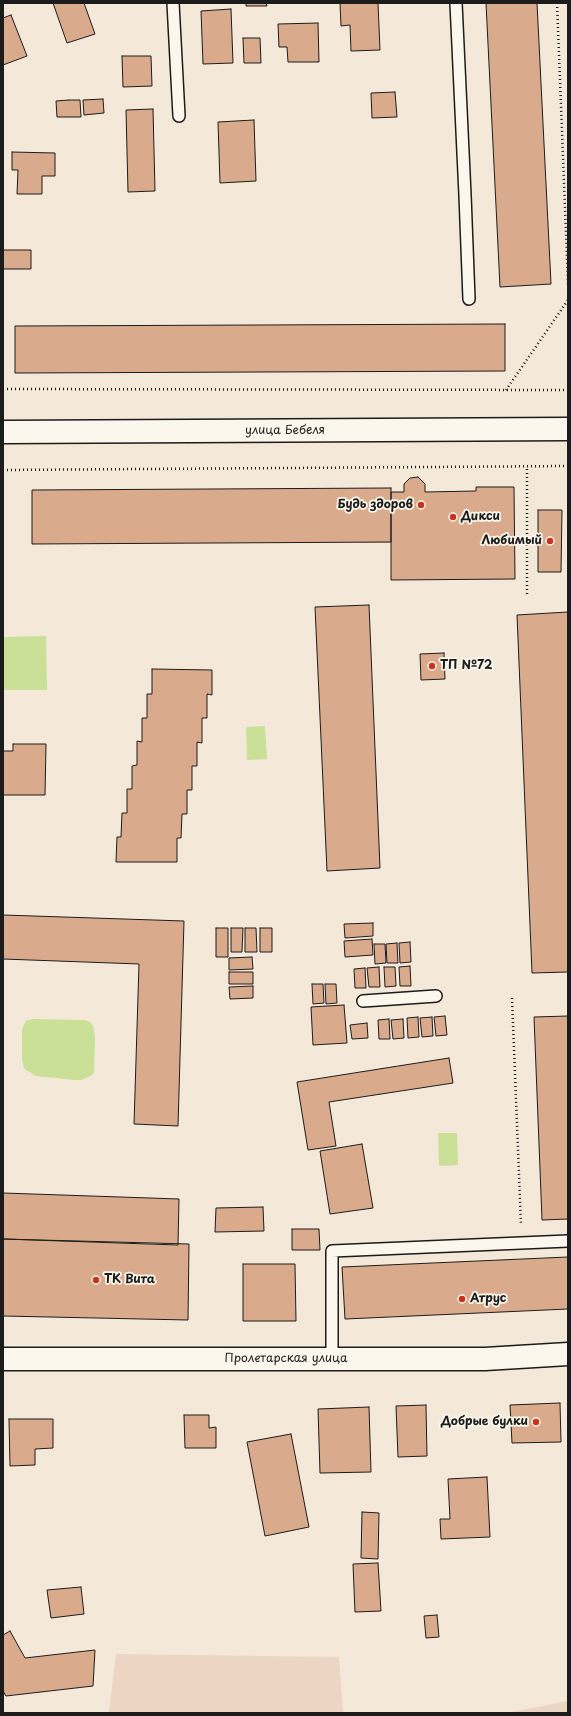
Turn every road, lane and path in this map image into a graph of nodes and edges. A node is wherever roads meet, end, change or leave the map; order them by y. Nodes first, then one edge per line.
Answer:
1 (173, 3) edge
2 (456, 3) edge
3 (557, 3) edge
4 (179, 116) dead end
5 (568, 284) edge
6 (468, 299) dead end
7 (568, 300) edge
8 (3, 389) edge
9 (506, 390) junction
10 (568, 390) edge
11 (568, 429) edge
12 (3, 432) edge
13 (568, 466) edge
14 (528, 467) junction
15 (3, 470) edge
16 (526, 594) dead end
17 (436, 996) dead end
18 (512, 998) dead end
19 (363, 1001) dead end
20 (568, 1241) edge
21 (522, 1243) junction
22 (568, 1354) edge
23 (332, 1359) junction
24 (3, 1360) edge

1 - 4 lane
2 - 6 lane
3 - 5 path
7 - 9 path
8 - 9 path
9 - 10 path
11 - 12 main road, улица Бебеля
13 - 14 path
14 - 15 path
14 - 16 path
17 - 19 lane
18 - 21 path
20 - 21 lane
21 - 23 lane
22 - 23 main road, Пролетарская улица
23 - 24 main road, Пролетарская улица

